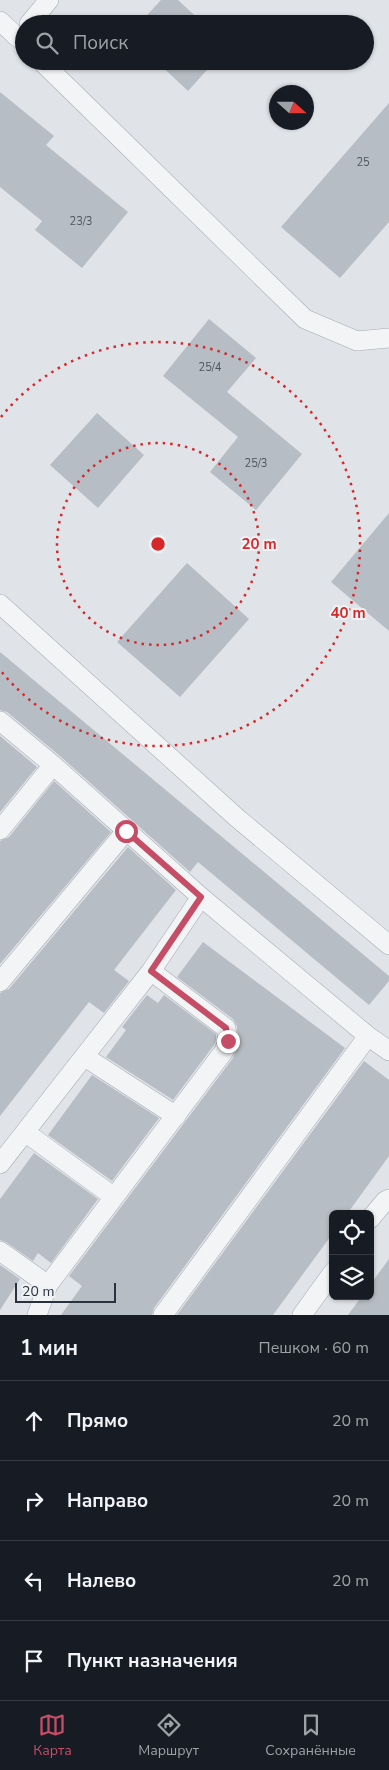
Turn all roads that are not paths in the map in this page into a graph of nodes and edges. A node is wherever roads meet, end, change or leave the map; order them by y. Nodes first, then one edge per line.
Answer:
1 (49, 0) edge
2 (38, 15) edge
3 (0, 21) edge
4 (15, 29) edge
5 (50, 70) edge
6 (389, 338) edge
7 (0, 604) edge
8 (0, 721) edge
9 (53, 765) junction
10 (0, 830) edge
11 (126, 831) junction
12 (201, 897) junction
13 (389, 945) edge
14 (151, 971) junction
15 (0, 982) edge
16 (368, 1036) junction
17 (389, 1052) edge
18 (85, 1057) junction
19 (176, 1116) junction
20 (25, 1132) junction
21 (0, 1164) edge
22 (114, 1197) junction
23 (389, 1199) edge
24 (374, 1213) edge
25 (0, 1251) edge
26 (329, 1278) edge
27 (48, 1285) junction
28 (38, 1315) edge
29 (163, 1315) edge
30 (302, 1315) edge

1 - 2 lane
3 - 4 lane
5 - 6 lane
7 - 13 lane
8 - 9 lane
9 - 10 lane
9 - 11 lane
11 - 12 lane
11 - 15 lane
12 - 14 lane
12 - 16 lane
14 - 18 lane
14 - 19 lane
16 - 17 lane
16 - 29 lane
18 - 19 lane
18 - 20 lane
19 - 22 lane
20 - 21 lane
20 - 22 lane
22 - 27 lane
23 - 24 lane
25 - 27 lane
26 - 30 lane
27 - 28 lane

